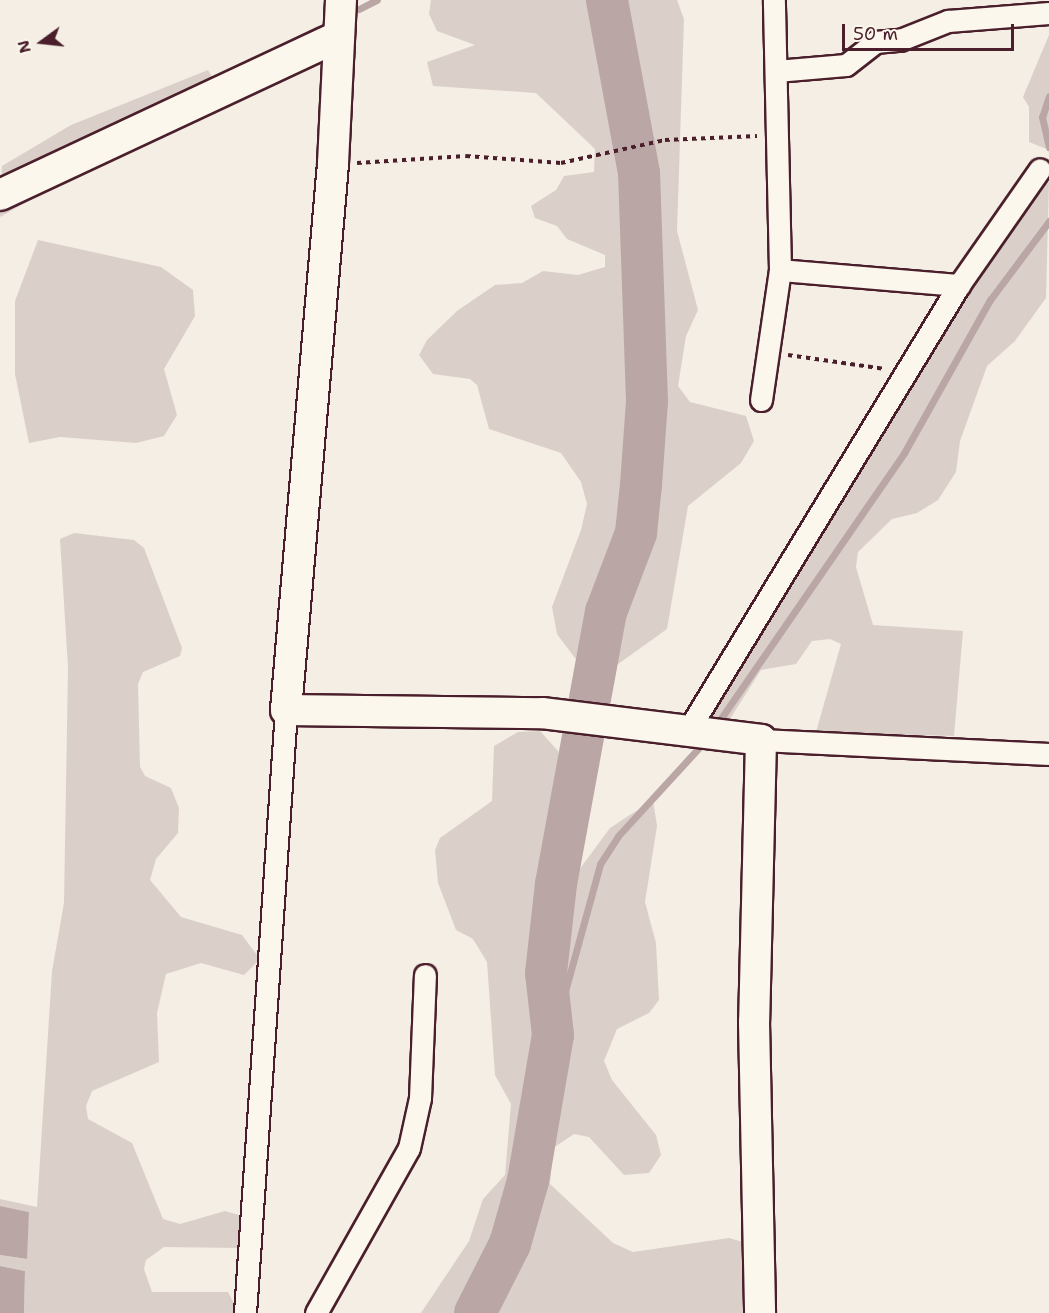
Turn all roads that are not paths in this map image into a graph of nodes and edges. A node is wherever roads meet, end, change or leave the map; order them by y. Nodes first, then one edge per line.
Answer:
1 (341, 0) edge
2 (774, 0) edge
3 (1049, 13) edge
4 (338, 37) junction
5 (776, 71) junction
6 (1040, 169) dead end
7 (0, 195) edge
8 (780, 270) junction
9 (959, 285) junction
10 (761, 400) dead end
11 (286, 710) junction
12 (704, 734) junction
13 (761, 740) junction
14 (1049, 754) edge
15 (425, 975) dead end
16 (245, 1313) edge
17 (316, 1313) edge
18 (760, 1313) edge

1 - 4 street
2 - 5 street
3 - 5 street
4 - 7 street
4 - 11 street
5 - 8 street
6 - 9 street
8 - 9 street
8 - 10 street
9 - 12 street
11 - 12 street
11 - 16 street
12 - 13 street
13 - 14 street
13 - 18 street
15 - 17 street

